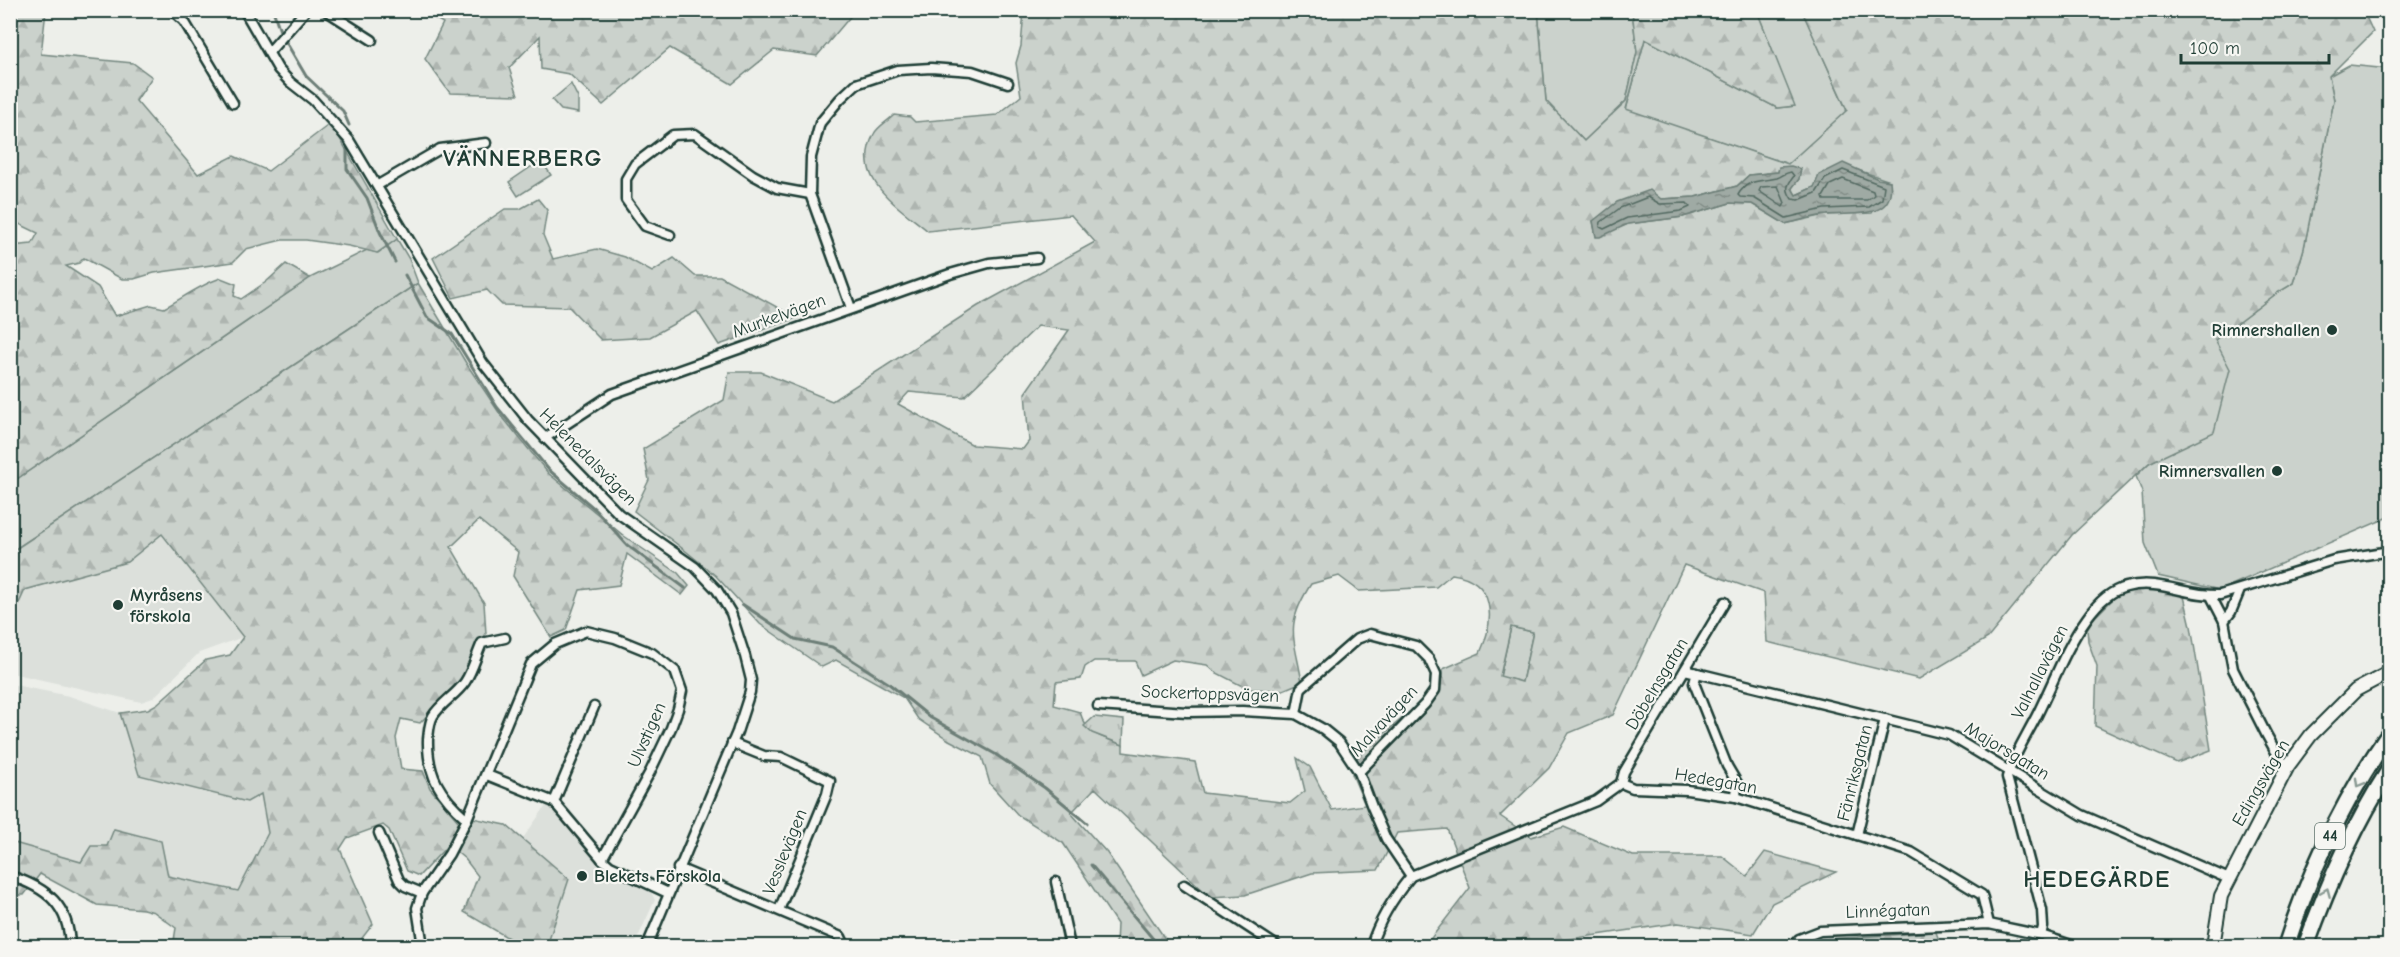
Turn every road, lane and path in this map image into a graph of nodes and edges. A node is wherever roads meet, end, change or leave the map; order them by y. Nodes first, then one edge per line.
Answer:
1 (172, 10) edge
2 (244, 10) edge
3 (306, 10) edge
4 (325, 10) edge
5 (372, 40) dead end
6 (268, 52) junction
7 (1008, 83) dead end
8 (232, 103) dead end
9 (486, 142) dead end
10 (378, 185) junction
11 (810, 194) junction
12 (670, 235) dead end
13 (1037, 258) dead end
14 (851, 308) junction
15 (545, 438) junction
16 (2390, 551) edge
17 (2240, 590) junction
18 (2211, 596) junction
19 (1725, 602) dead end
20 (2224, 621) junction
21 (505, 638) dead end
22 (1685, 670) junction
23 (2390, 672) edge
24 (1697, 673) junction
25 (1098, 706) dead end
26 (594, 707) dead end
27 (1296, 714) junction
28 (1885, 719) junction
29 (2390, 733) edge
30 (732, 743) junction
31 (2288, 766) junction
32 (2390, 770) edge
33 (2009, 771) junction
34 (1359, 772) junction
35 (487, 775) junction
36 (1621, 783) junction
37 (1736, 797) junction
38 (554, 802) junction
39 (467, 819) junction
40 (379, 833) dead end
41 (1857, 835) junction
42 (602, 859) junction
43 (678, 868) junction
44 (10, 876) edge
45 (1411, 876) junction
46 (2229, 879) junction
47 (1056, 882) dead end
48 (1184, 885) dead end
49 (422, 893) junction
50 (668, 893) junction
51 (779, 910) junction
52 (1989, 924) junction
53 (2041, 935) junction
54 (70, 946) edge
55 (423, 946) edge
56 (647, 946) edge
57 (845, 946) edge
58 (1070, 946) edge
59 (1277, 946) edge
60 (1371, 946) edge
61 (1793, 946) edge
62 (2074, 946) edge
63 (2213, 946) edge
64 (2286, 946) edge
65 (2306, 946) edge

1 - 8 street
2 - 6 street, Helenedalsvägen
3 - 6 street
4 - 5 street
6 - 10 street, Helenedalsvägen
7 - 11 street
9 - 10 street
10 - 15 street, Helenedalsvägen
11 - 12 street
11 - 14 street
13 - 14 street, Murkelvägen
14 - 15 street, Murkelvägen
15 - 30 street, Helenedalsvägen
16 - 17 street, Valhallavägen
17 - 18 street, Valhallavägen
17 - 20 street
18 - 20 street
18 - 33 street, Valhallavägen
19 - 22 street, Döbelnsgatan
20 - 31 street
21 - 39 street
22 - 24 street, Majorsgatan
22 - 36 street, Döbelnsgatan
23 - 31 street, Edingsvägen
24 - 28 street, Majorsgatan
24 - 37 street
25 - 27 street, Sockertoppsvägen
26 - 38 street
27 - 34 street, Sockertoppsvägen
27 - 34 street, Malvavägen
28 - 33 street, Majorsgatan
28 - 41 street, Fänriksgatan
29 -> 64 highway, 44
30 - 43 street, Helenedalsvägen
30 - 51 street, Vesslevägen
31 - 46 street, Edingsvägen
65 -> 32 highway, 44
33 - 46 street, Majorsgatan
33 - 53 street
34 - 45 street, Sockertoppsvägen
35 - 38 street
35 - 39 street, Ulvstigen
35 - 42 street, Ulvstigen
36 - 37 street, Hedegatan
36 - 45 street
37 - 41 street, Hedegatan
38 - 42 street
39 - 49 street, Ulvstigen
40 - 49 street
41 - 52 street, Hedegatan
42 - 50 street
43 - 50 street, Helenedalsvägen
43 - 51 street, Vesslevägen
44 - 54 street
45 - 60 street
46 - 63 street, Edingsvägen
47 - 58 street
48 - 59 street
49 - 55 street, Ulvstigen
50 - 56 street, Helenedalsvägen
51 - 57 street, Vesslevägen
52 - 53 street
52 - 61 street, Linnégatan
53 - 62 street

